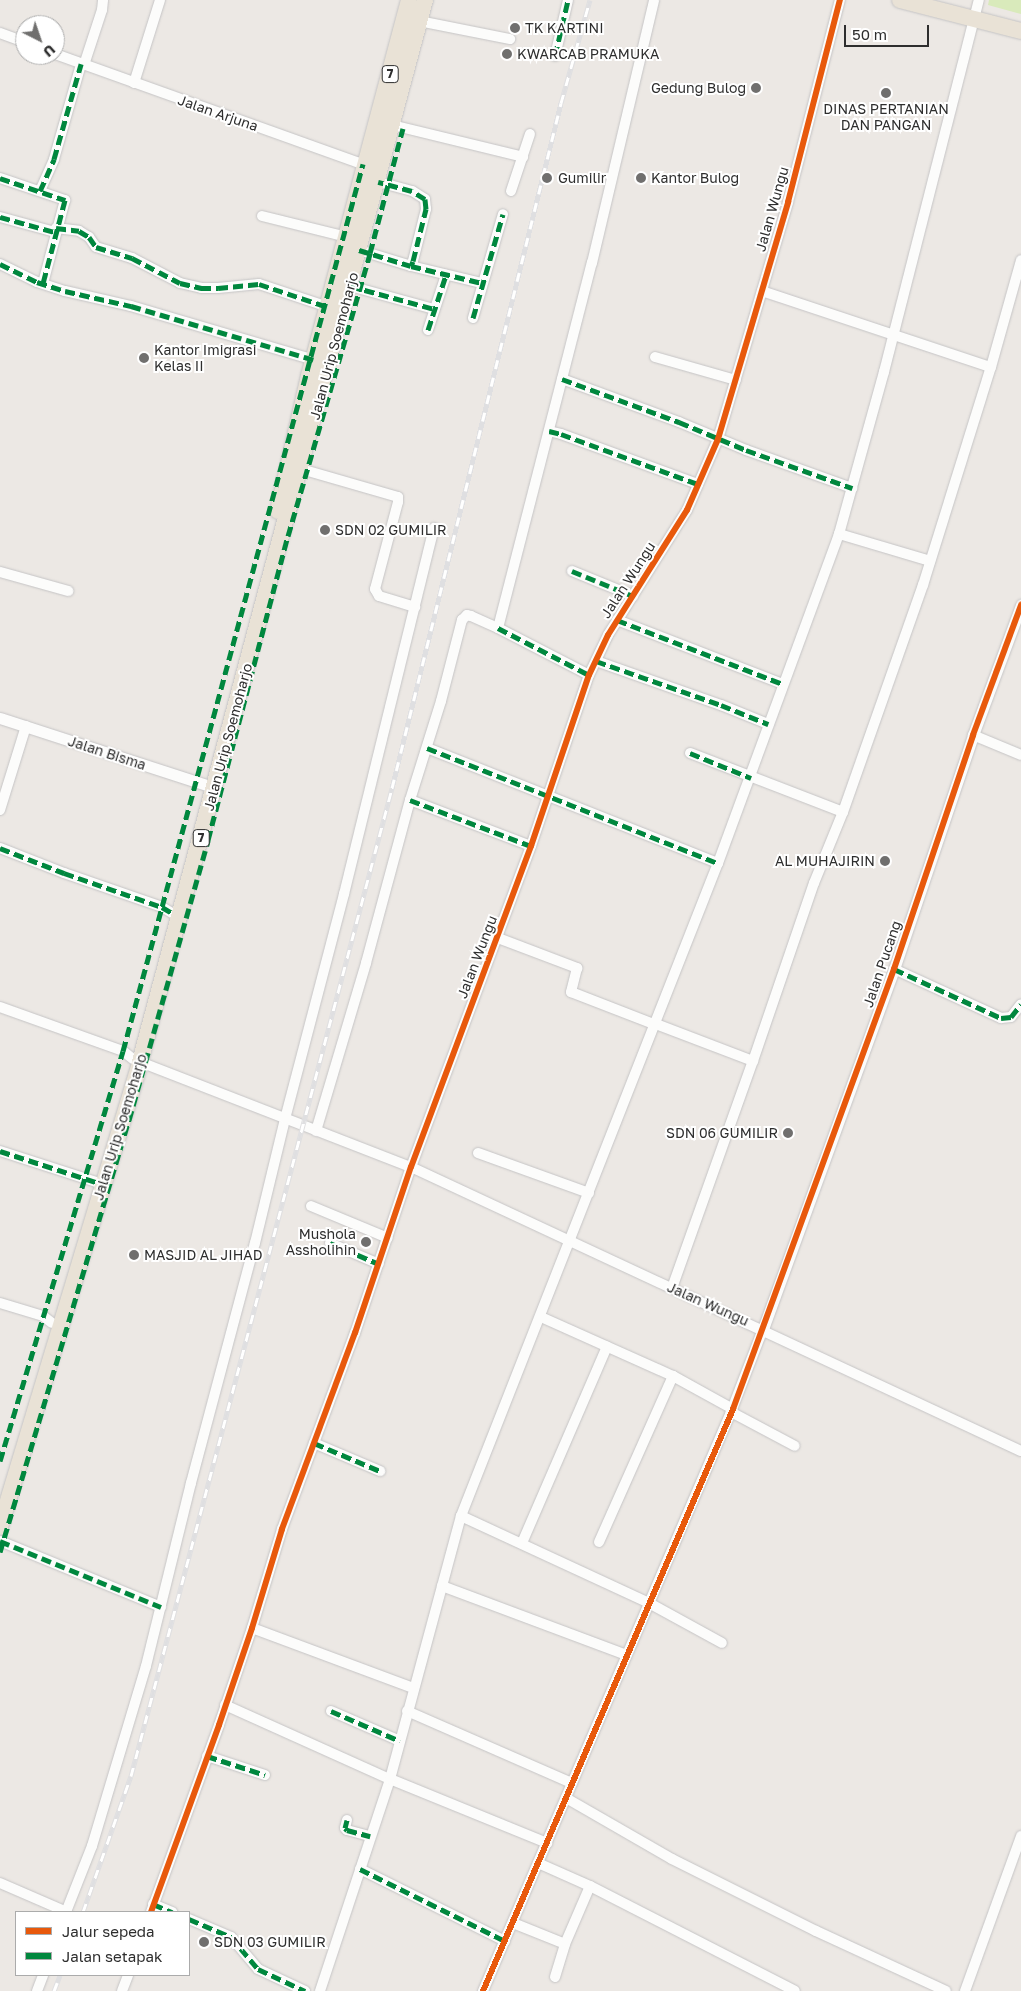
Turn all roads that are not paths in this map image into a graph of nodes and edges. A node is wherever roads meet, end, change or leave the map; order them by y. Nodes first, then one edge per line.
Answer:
1 (103, 0) edge
2 (160, 0) edge
3 (409, 0) edge
4 (425, 0) edge
5 (568, 0) edge
6 (654, 0) edge
7 (840, 0) edge
8 (900, 0) edge
9 (979, 0) edge
10 (974, 18) junction
11 (420, 21) junction
12 (1021, 31) edge
13 (0, 33) edge
14 (15, 38) edge
15 (510, 39) dead end
16 (555, 56) dead end
17 (65, 58) edge
18 (83, 64) junction
19 (134, 83) junction
20 (392, 125) junction
21 (530, 134) dead end
22 (523, 157) junction
23 (375, 172) junction
24 (0, 178) edge
25 (40, 191) junction
26 (511, 191) dead end
27 (504, 214) dead end
28 (262, 216) dead end
29 (0, 217) edge
30 (56, 230) junction
31 (347, 237) junction
32 (360, 250) junction
33 (1021, 260) edge
34 (0, 264) edge
35 (411, 266) junction
36 (446, 275) junction
37 (43, 283) junction
38 (482, 283) junction
39 (350, 286) junction
40 (762, 290) junction
41 (328, 307) junction
42 (434, 309) junction
43 (473, 318) dead end
44 (428, 330) dead end
45 (893, 332) junction
46 (656, 357) dead end
47 (314, 360) junction
48 (991, 367) junction
49 (562, 379) junction
50 (736, 380) junction
51 (549, 432) junction
52 (718, 439) junction
53 (301, 469) junction
54 (698, 484) junction
55 (852, 488) junction
56 (434, 528) dead end
57 (839, 534) junction
58 (930, 561) junction
59 (572, 571) dead end
60 (0, 572) edge
61 (68, 591) dead end
62 (633, 596) junction
63 (1021, 605) edge
64 (415, 607) junction
65 (617, 620) junction
66 (498, 628) junction
67 (596, 661) junction
68 (589, 675) junction
69 (783, 684) junction
70 (0, 718) edge
71 (768, 724) junction
72 (26, 726) junction
73 (973, 735) junction
74 (427, 748) junction
75 (690, 753) dead end
76 (1021, 755) edge
77 (751, 778) junction
78 (210, 786) junction
79 (549, 794) junction
80 (410, 800) junction
81 (0, 810) edge
82 (843, 812) junction
83 (532, 846) junction
84 (0, 848) edge
85 (718, 863) junction
86 (172, 913) junction
87 (498, 938) junction
88 (894, 969) junction
89 (1021, 1004) edge
90 (0, 1007) edge
91 (656, 1025) junction
92 (137, 1060) junction
93 (753, 1061) junction
94 (284, 1119) junction
95 (316, 1131) junction
96 (0, 1150) edge
97 (478, 1153) dead end
98 (411, 1167) junction
99 (96, 1182) junction
100 (589, 1193) junction
101 (310, 1206) dead end
102 (388, 1238) junction
103 (571, 1241) junction
104 (330, 1243) dead end
105 (379, 1264) junction
106 (672, 1288) junction
107 (0, 1303) edge
108 (540, 1318) junction
109 (52, 1323) junction
110 (763, 1329) junction
111 (607, 1347) junction
112 (673, 1376) junction
113 (732, 1410) junction
114 (314, 1443) junction
115 (795, 1446) dead end
116 (1021, 1451) edge
117 (380, 1471) dead end
118 (0, 1495) edge
119 (462, 1516) junction
120 (0, 1527) edge
121 (0, 1541) edge
122 (600, 1542) dead end
123 (522, 1543) junction
124 (442, 1586) junction
125 (649, 1603) junction
126 (161, 1607) junction
127 (252, 1628) junction
128 (722, 1643) dead end
129 (627, 1655) junction
130 (413, 1688) junction
131 (225, 1705) junction
132 (331, 1711) dead end
133 (407, 1711) junction
134 (400, 1741) junction
135 (208, 1756) junction
136 (265, 1775) dead end
137 (390, 1779) junction
138 (572, 1783) junction
139 (566, 1798) junction
140 (347, 1820) dead end
141 (370, 1836) junction
142 (1021, 1836) edge
143 (547, 1843) junction
144 (538, 1863) junction
145 (360, 1869) junction
146 (0, 1883) edge
147 (590, 1886) junction
148 (152, 1908) edge
149 (64, 1911) edge
150 (66, 1911) edge
151 (167, 1911) edge
152 (190, 1919) edge
153 (513, 1923) junction
154 (505, 1940) junction
155 (566, 1944) junction
156 (43, 1976) edge
157 (128, 1976) edge
158 (555, 1976) dead end
159 (37, 1991) edge
160 (122, 1991) edge
161 (305, 1991) edge
162 (320, 1991) edge
163 (483, 1991) edge
164 (795, 1991) edge
165 (946, 1991) edge
166 (965, 1991) edge

1 - 18 street
2 - 19 street
3 - 23 highway, Jalan Urip Soemoharjo / 7
4 - 11 highway, Jalan Urip Soemoharjo / 7
5 - 16 street
6 - 49 street
7 - 40 street, Jalan Wungu
8 - 10 highway
9 - 10 street
10 - 12 highway
10 - 45 street
11 - 15 street
11 - 20 highway, Jalan Urip Soemoharjo / 7
13 - 14 street
17 - 18 street, Jalan Arjuna
18 - 19 street, Jalan Arjuna
18 - 25 street
19 - 23 street, Jalan Arjuna
20 - 22 street
20 - 23 highway, Jalan Urip Soemoharjo / 7
21 - 22 street
22 - 26 street
23 - 31 highway, Jalan Urip Soemoharjo / 7
23 - 32 highway, Jalan Urip Soemoharjo / 7
23 - 35 street, Jalan Arjuna
24 - 25 street
25 - 30 street
27 - 38 street
28 - 31 street
29 - 30 street
30 - 37 street
30 - 41 street
31 - 41 highway, Jalan Urip Soemoharjo / 7
32 - 35 street
32 - 39 highway, Jalan Urip Soemoharjo / 7
33 - 48 street
34 - 37 street
35 - 36 street
36 - 38 street
36 - 42 street
37 - 47 street
38 - 43 street
39 - 42 street
39 - 53 highway, Jalan Urip Soemoharjo / 7
40 - 45 street
40 - 50 street, Jalan Wungu
41 - 47 highway, Jalan Urip Soemoharjo / 7
42 - 44 street
45 - 48 street
45 - 55 street
46 - 50 street
47 - 78 highway, Jalan Urip Soemoharjo / 7
48 - 58 street
49 - 51 street
49 - 52 street
50 - 52 street, Jalan Wungu
51 - 54 street
51 - 66 street
52 - 54 street, Jalan Wungu
52 - 55 street
53 - 64 street
53 - 78 highway, Jalan Urip Soemoharjo / 7
54 - 62 street, Jalan Wungu
55 - 57 street
56 - 64 street
57 - 58 street
57 - 69 street
58 - 82 street
59 - 62 street
60 - 61 street
62 - 65 street, Jalan Wungu
63 - 73 street, Jalan Pucang
64 - 94 street
65 - 67 street, Jalan Wungu
65 - 69 street
66 - 68 street
66 - 74 street
67 - 68 street, Jalan Wungu
67 - 71 street
68 - 79 street, Jalan Wungu
69 - 71 street
70 - 72 street, Jalan Bisma
71 - 77 street
72 - 78 street, Jalan Bisma
72 - 81 street
73 - 76 street
73 - 88 street, Jalan Pucang
74 - 79 street
74 - 80 street
75 - 77 street
77 - 82 street
77 - 85 street
78 - 86 highway, Jalan Urip Soemoharjo / 7
78 - 92 highway, Jalan Urip Soemoharjo / 7
79 - 83 street, Jalan Wungu
79 - 85 street
80 - 83 street
80 - 95 street
82 - 93 street
83 - 87 street, Jalan Wungu
84 - 86 street
85 - 91 street
86 - 92 highway, Jalan Urip Soemoharjo / 7
87 - 91 street
87 - 98 street, Jalan Wungu
88 - 89 street
88 - 110 street, Jalan Pucang
90 - 92 street
91 - 93 street
91 - 100 street
92 - 94 street
92 - 99 highway, Jalan Urip Soemoharjo / 7
92 - 120 highway, Jalan Urip Soemoharjo / 7
93 - 106 street
94 - 95 street
94 - 126 street
95 - 98 street
96 - 99 street
97 - 100 street
98 - 102 street
98 - 103 street, Jalan Wungu
99 - 109 highway, Jalan Urip Soemoharjo / 7
100 - 103 street
101 - 102 street
102 - 105 street
103 - 106 street, Jalan Wungu
103 - 108 street
104 - 105 street
105 - 114 street
106 - 110 street, Jalan Wungu
107 - 109 street
108 - 111 street
108 - 119 street
109 - 118 highway, Jalan Urip Soemoharjo / 7
110 - 113 street
110 - 116 street, Jalan Wungu
111 - 112 street
111 - 123 street
112 - 113 street
112 - 122 street
113 - 115 street
113 - 125 street
114 - 117 street
114 - 127 street
119 - 123 street
119 - 124 street
121 - 126 street
123 - 125 street
124 - 129 street
124 - 130 street
125 - 128 street
125 - 129 street
126 - 150 street
127 - 130 street
127 - 131 street
129 - 138 street
130 - 133 street
131 - 135 street
131 - 137 street
132 - 134 street
133 - 134 street
133 - 138 street
134 - 137 street
135 - 136 street
135 - 148 street
137 - 141 street
137 - 143 street
138 - 139 street
139 - 143 street
139 - 165 street
140 - 141 street
141 - 145 street
142 - 166 street
143 - 144 street
144 - 147 street
144 - 153 street
145 - 154 street
145 - 162 street
146 - 149 street
147 - 155 street
147 - 164 street
148 - 151 street
152 - 161 street
153 - 154 street
153 - 155 street
154 - 163 street
155 - 158 street
156 - 159 street
157 - 160 street

